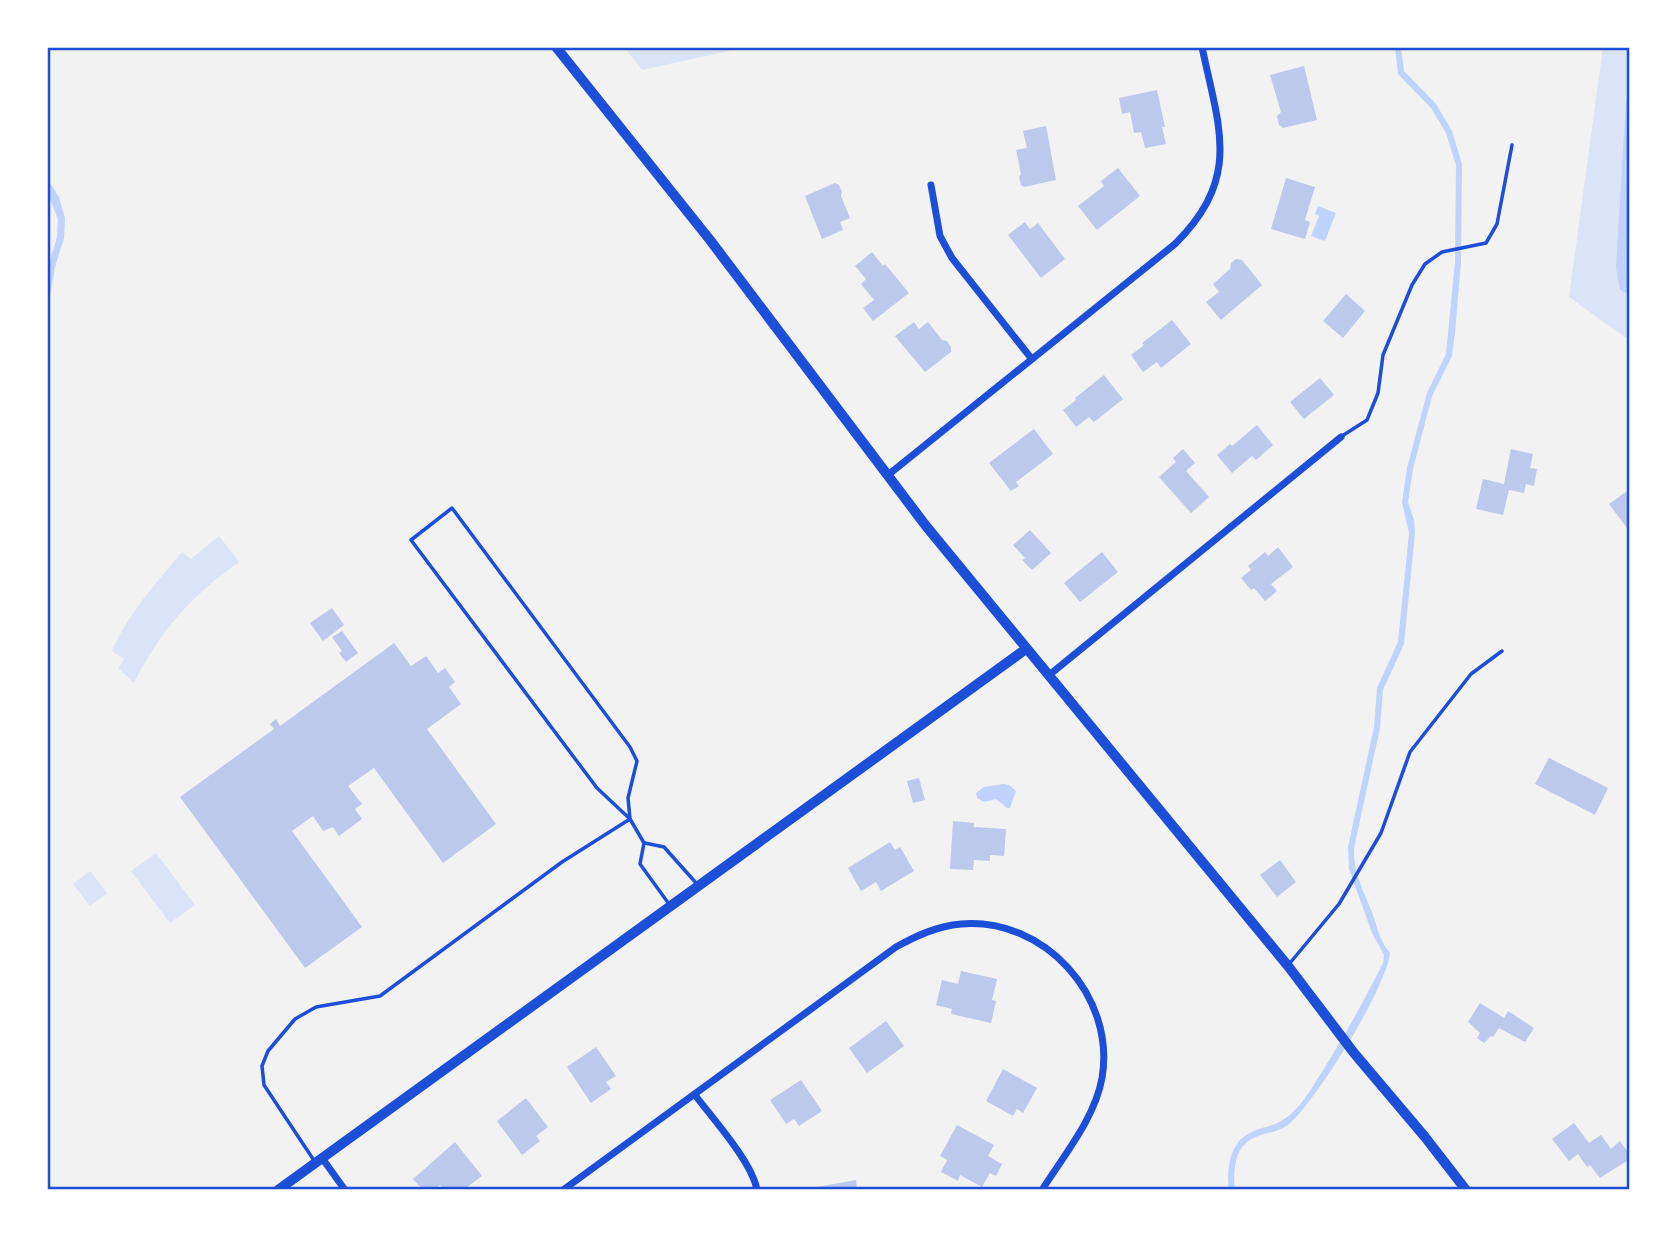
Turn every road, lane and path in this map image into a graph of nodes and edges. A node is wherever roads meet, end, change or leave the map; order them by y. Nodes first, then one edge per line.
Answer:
1 (556, 47) edge
2 (1202, 47) edge
3 (1512, 145) dead end
4 (931, 185) dead end
5 (1031, 358) junction
6 (1341, 437) joint
7 (888, 475) junction
8 (1026, 649) junction
9 (1502, 651) dead end
10 (1048, 676) junction
11 (630, 819) junction
12 (644, 843) junction
13 (699, 885) junction
14 (671, 906) junction
15 (1288, 966) junction
16 (695, 1095) junction
17 (319, 1161) junction
18 (278, 1190) edge
19 (345, 1190) edge
20 (563, 1190) edge
21 (757, 1190) edge
22 (1042, 1190) edge
23 (1466, 1190) edge

1 - 7 main road
2 - 5 street
3 - 6 lane
4 - 5 street
5 - 7 street
6 - 10 street
7 - 8 main road
8 - 10 main road
8 - 13 street
9 - 15 lane
10 - 15 main road
11 - 11 lane
11 - 12 lane
11 - 17 lane
12 - 13 lane
12 - 14 lane
13 - 14 street
14 - 17 street
15 - 23 main road
16 - 20 street
16 - 21 street
16 - 22 street
17 - 18 street
17 - 19 street

